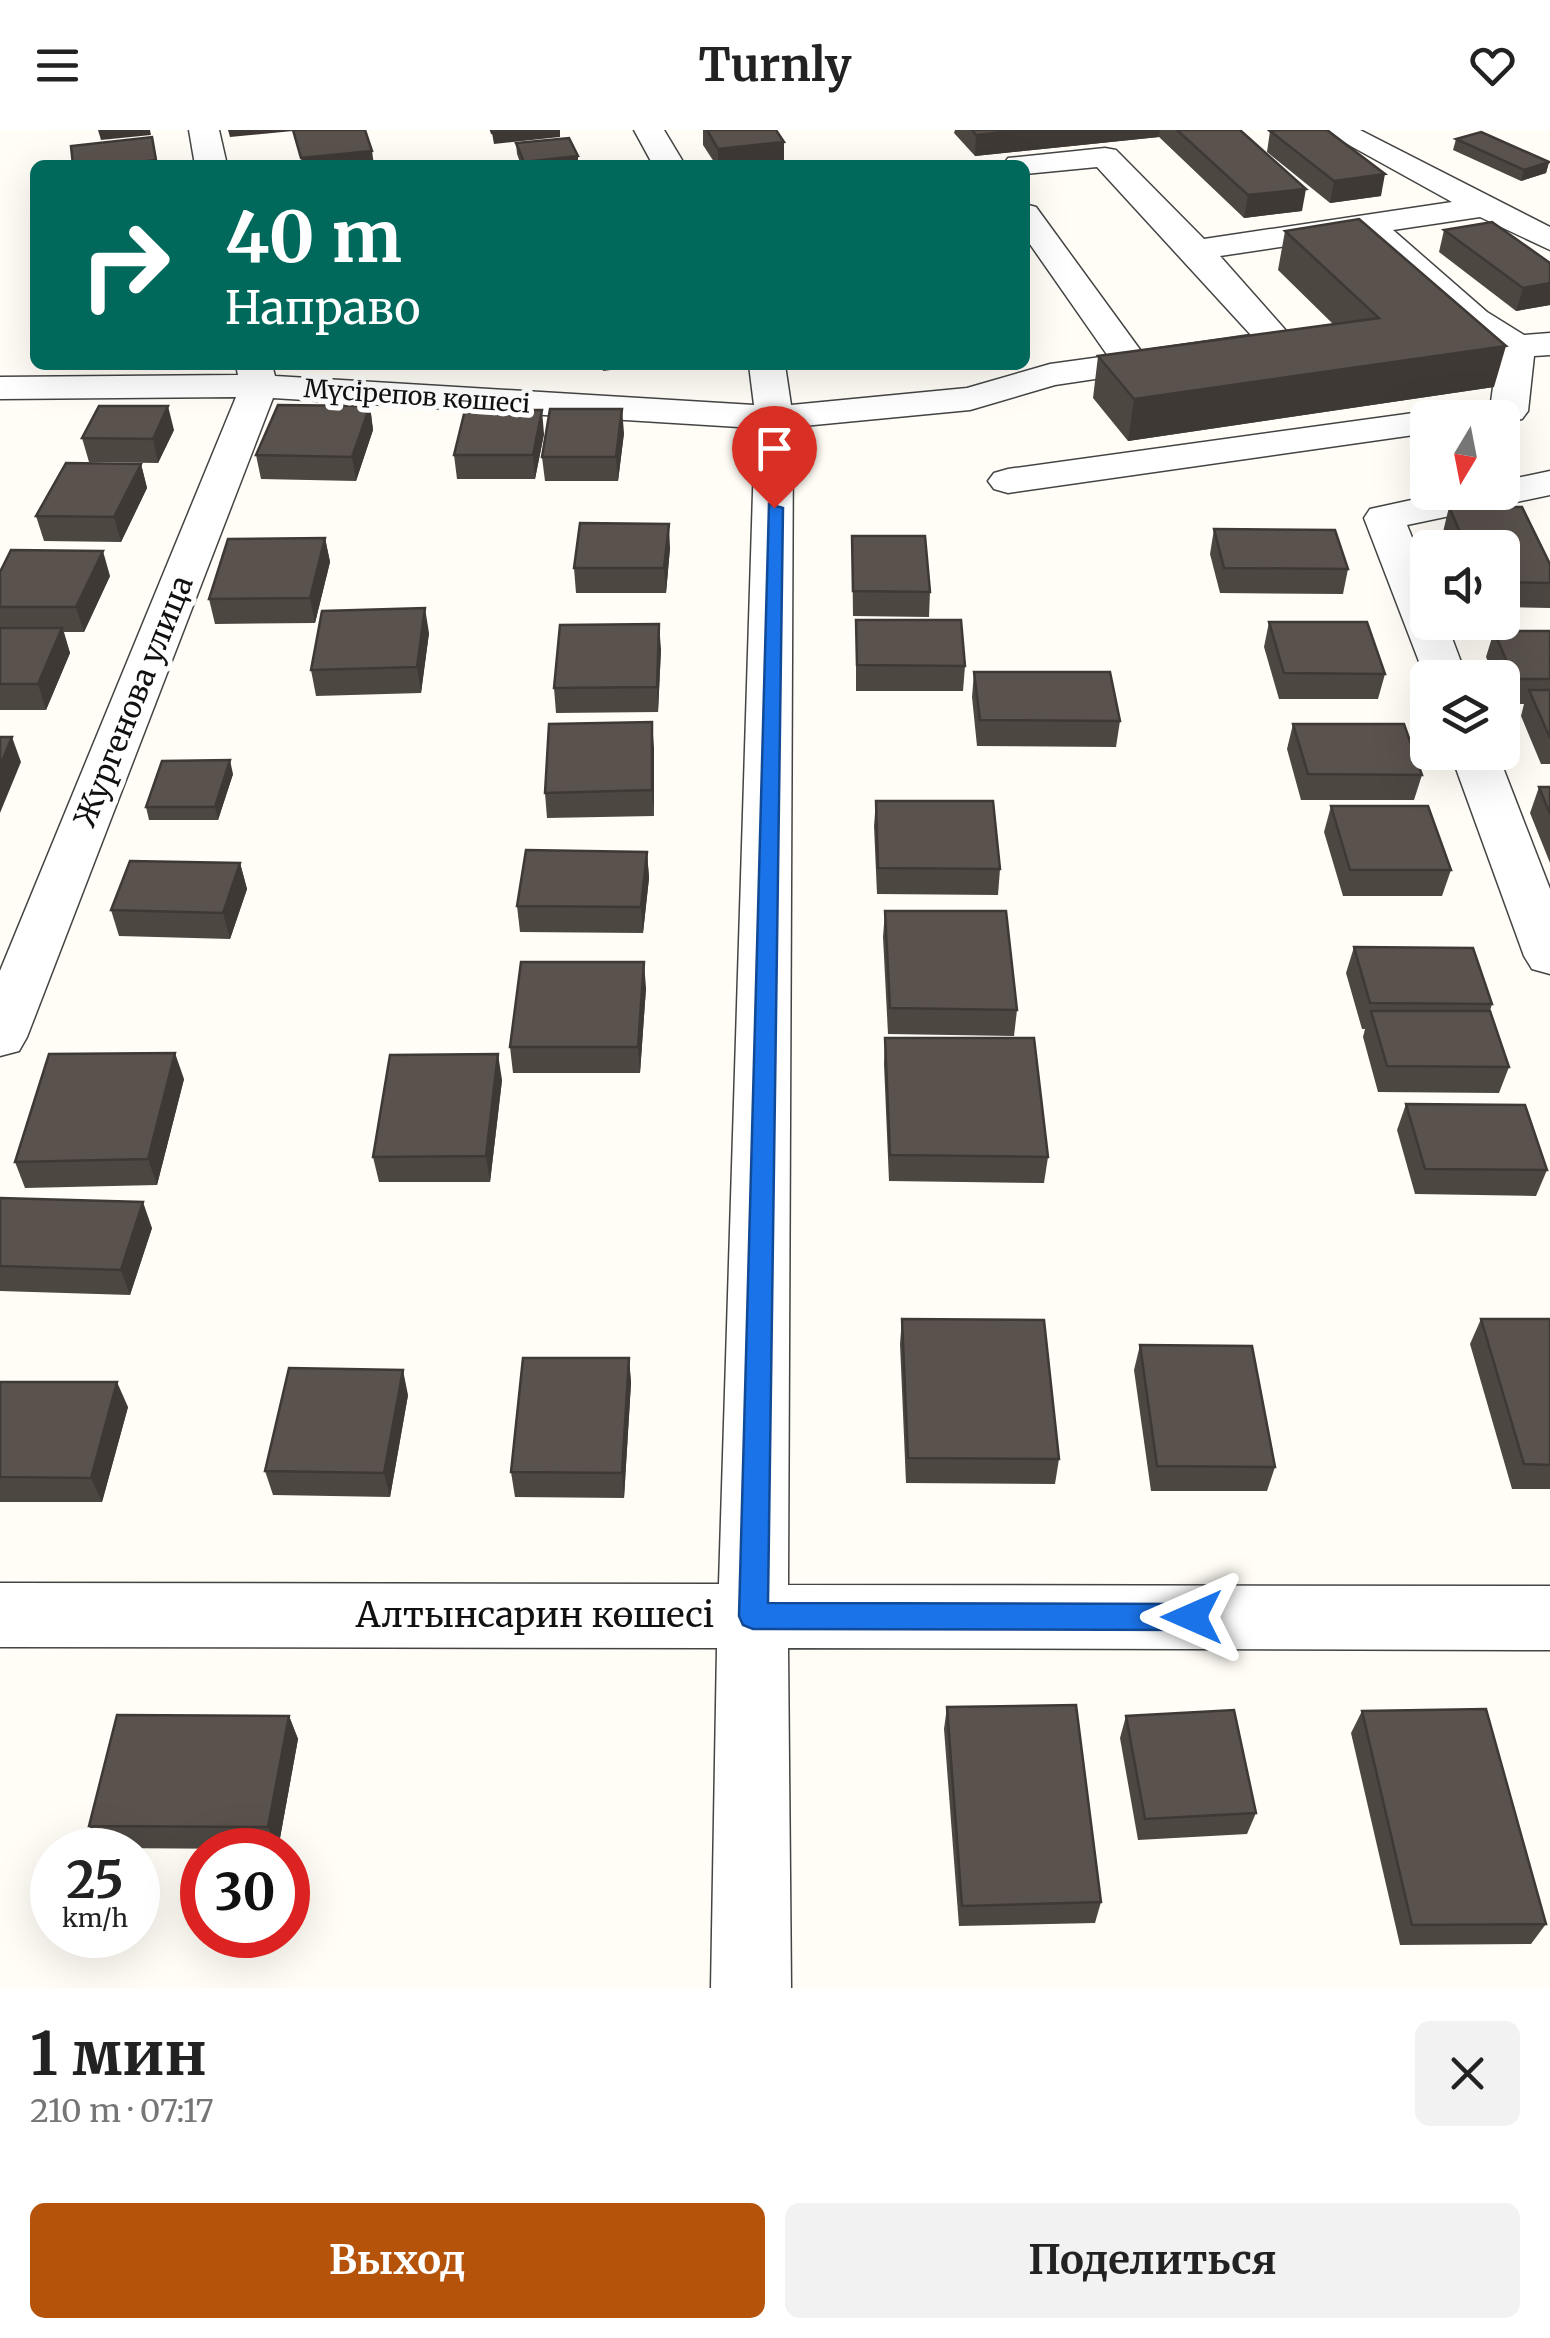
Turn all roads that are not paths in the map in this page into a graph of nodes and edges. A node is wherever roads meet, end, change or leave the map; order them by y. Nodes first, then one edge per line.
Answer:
1 (204, 130) edge
2 (649, 130) edge
3 (1345, 131) edge
4 (211, 160) edge
5 (665, 160) edge
6 (1030, 164) edge
7 (1481, 207) junction
8 (1030, 221) edge
9 (1368, 226) junction
10 (1550, 240) edge
11 (1196, 250) junction
12 (1534, 345) edge
13 (1131, 363) junction
14 (256, 376) edge
15 (0, 388) edge
16 (771, 392) edge
17 (1512, 400) edge
18 (1410, 425) edge
19 (1008, 481) dead end
20 (1550, 482) edge
21 (1438, 660) edge
22 (1480, 770) edge
23 (1550, 956) edge
24 (0, 1036) edge
25 (0, 1615) edge
26 (753, 1616) junction
27 (1550, 1618) edge
28 (751, 1988) edge

1 - 4 street
2 - 5 street
3 - 7 street
6 - 11 street
7 - 9 street
7 - 10 street
8 - 13 street
9 - 11 street
9 - 12 street
11 - 13 street, Мүсірепов көшесі
12 - 17 street
13 - 16 street, Мүсірепов көшесі
14 - 15 street, Мүсірепов көшесі
14 - 16 street, Мүсірепов көшесі
14 - 24 street, Жургенова улица
16 - 26 street
18 - 19 street
20 - 21 street
22 - 23 street
25 - 26 street, Алтынсарин көшесі
26 - 27 street, Алтынсарин көшесі
26 - 28 street

